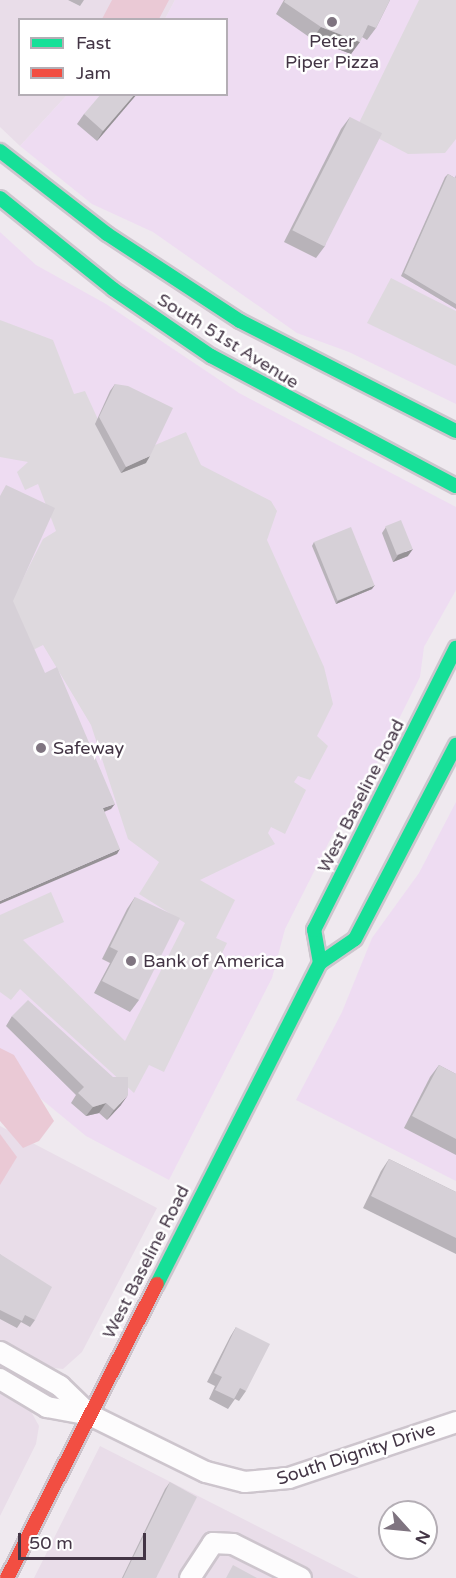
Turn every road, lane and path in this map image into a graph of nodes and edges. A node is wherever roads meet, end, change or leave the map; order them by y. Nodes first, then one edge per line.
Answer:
1 (0, 151) edge
2 (0, 198) edge
3 (456, 431) edge
4 (456, 486) edge
5 (456, 648) edge
6 (456, 745) edge
7 (320, 963) junction
8 (0, 1352) edge
9 (0, 1379) edge
10 (90, 1414) junction
11 (456, 1422) edge
12 (7, 1578) edge
13 (190, 1578) edge
14 (301, 1578) edge

1 - 3 main road, South 51st Avenue
2 - 4 main road, South 51st Avenue
5 - 7 main road, West Baseline Road
6 - 7 main road, West Baseline Road
7 - 10 main road, West Baseline Road
8 - 10 street
9 - 10 street
10 - 11 street, South Dignity Drive
10 - 12 main road, West Baseline Road
13 - 14 street

